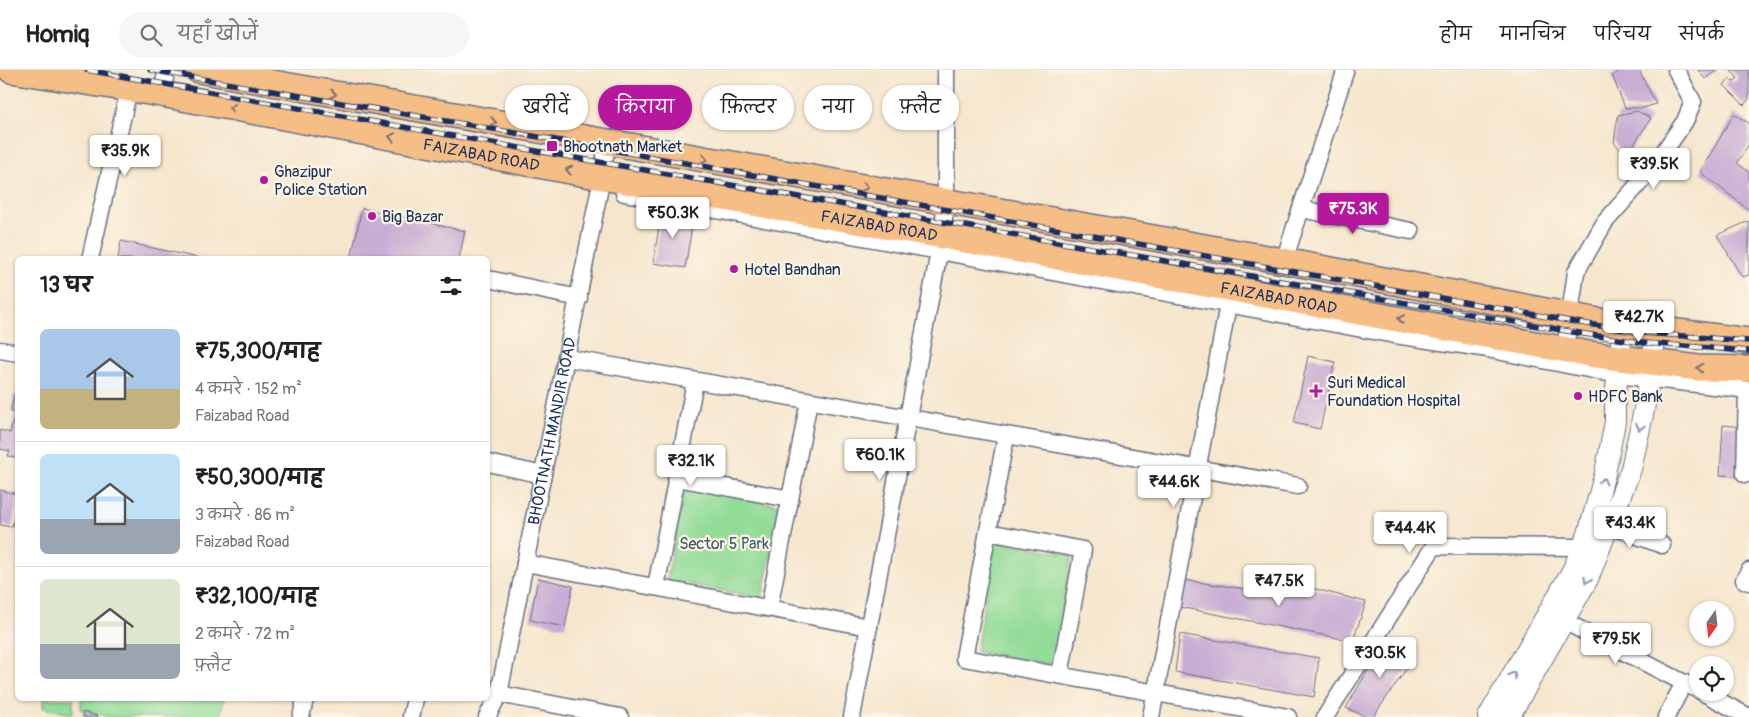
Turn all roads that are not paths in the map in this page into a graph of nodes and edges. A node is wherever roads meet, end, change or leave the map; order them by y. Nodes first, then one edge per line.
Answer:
1 (11, 70) edge
2 (167, 70) edge
3 (198, 70) edge
4 (946, 70) edge
5 (1344, 70) edge
6 (1676, 70) edge
7 (293, 78) edge
8 (129, 89) junction
9 (161, 94) junction
10 (608, 142) junction
11 (601, 183) junction
12 (946, 201) junction
13 (1301, 209) junction
14 (1411, 231) dead end
15 (940, 244) junction
16 (91, 256) edge
17 (1284, 261) junction
18 (490, 279) edge
19 (1229, 296) junction
20 (579, 298) junction
21 (1569, 315) junction
22 (1623, 325) junction
23 (1657, 329) junction
24 (1749, 341) edge
25 (1565, 349) junction
26 (0, 350) edge
27 (15, 353) edge
28 (567, 358) junction
29 (1619, 367) junction
30 (1650, 371) junction
31 (695, 381) junction
32 (1748, 383) edge
33 (809, 401) junction
34 (908, 418) junction
35 (1006, 436) junction
36 (490, 463) edge
37 (1197, 470) junction
38 (1749, 474) edge
39 (543, 476) junction
40 (676, 478) junction
41 (1298, 486) dead end
42 (790, 499) junction
43 (1609, 525) junction
44 (988, 532) junction
45 (1662, 545) dead end
46 (1582, 547) junction
47 (525, 563) junction
48 (1749, 571) edge
49 (1749, 582) edge
50 (656, 587) junction
51 (769, 608) junction
52 (1556, 617) junction
53 (869, 627) junction
54 (1060, 675) junction
55 (1689, 686) edge
56 (1689, 689) edge
57 (1155, 692) junction
58 (498, 694) junction
59 (305, 701) edge
60 (415, 701) edge
61 (1719, 701) edge
62 (563, 712) edge
63 (301, 717) edge
64 (411, 717) edge
65 (486, 717) edge
66 (620, 717) edge
67 (852, 717) edge
68 (1151, 717) edge
69 (1288, 717) edge
70 (1325, 717) edge
71 (1488, 717) edge
72 (1509, 717) edge
73 (1666, 717) edge
74 (1749, 717) edge

1 - 8 main road, FAIZABAD ROAD
2 - 9 street
3 - 7 main road, FAIZABAD ROAD
4 - 12 street
5 - 13 street
6 - 21 street
7 -> 10 main road, FAIZABAD ROAD
8 - 9 main road, FAIZABAD ROAD
8 - 16 street
11 -> 9 main road, FAIZABAD ROAD
10 - 11 street, BHOOTNATH MANDIR ROAD
10 -> 12 main road, FAIZABAD ROAD
11 - 15 main road, FAIZABAD ROAD
11 - 20 street, BHOOTNATH MANDIR ROAD
12 - 15 street
12 - 17 main road, FAIZABAD ROAD
13 - 14 street
13 - 17 street
15 - 19 main road, FAIZABAD ROAD
15 - 34 street
17 - 21 main road, FAIZABAD ROAD
18 - 20 street
25 -> 19 main road, FAIZABAD ROAD
19 - 29 street
19 - 37 street
20 - 28 street, BHOOTNATH MANDIR ROAD
21 - 22 main road, FAIZABAD ROAD
21 - 25 street
22 - 23 main road, FAIZABAD ROAD
22 - 29 street
23 - 24 main road, FAIZABAD ROAD
23 - 30 street
25 - 29 main road, FAIZABAD ROAD
26 - 27 street
28 - 31 street
28 - 39 street, BHOOTNATH MANDIR ROAD
29 - 30 main road, FAIZABAD ROAD
46 -> 29 street
30 - 32 main road, FAIZABAD ROAD
30 -> 43 street
31 - 33 street
31 - 40 street
32 - 38 street
33 - 34 street
33 - 42 street
34 - 35 street
34 - 53 street
35 - 37 street
35 - 44 street
36 - 39 street
37 - 41 street
37 - 57 street
39 - 47 street, BHOOTNATH MANDIR ROAD
40 - 42 street
40 - 50 street
42 - 51 street
43 - 45 street
43 -> 52 street
44 - 54 street
44 - 54 street
46 - 52 street
46 - 70 street
47 - 50 street
47 - 58 street, BHOOTNATH MANDIR ROAD
48 - 49 street
50 - 51 street
51 - 53 street
52 - 55 street
71 -> 52 street
52 - 72 street
53 - 67 street
54 - 57 street
56 - 73 street
57 - 68 street
57 - 69 street
58 - 62 street
58 - 65 street, BHOOTNATH MANDIR ROAD
59 - 63 street
60 - 64 street
61 - 74 street
62 - 66 street

